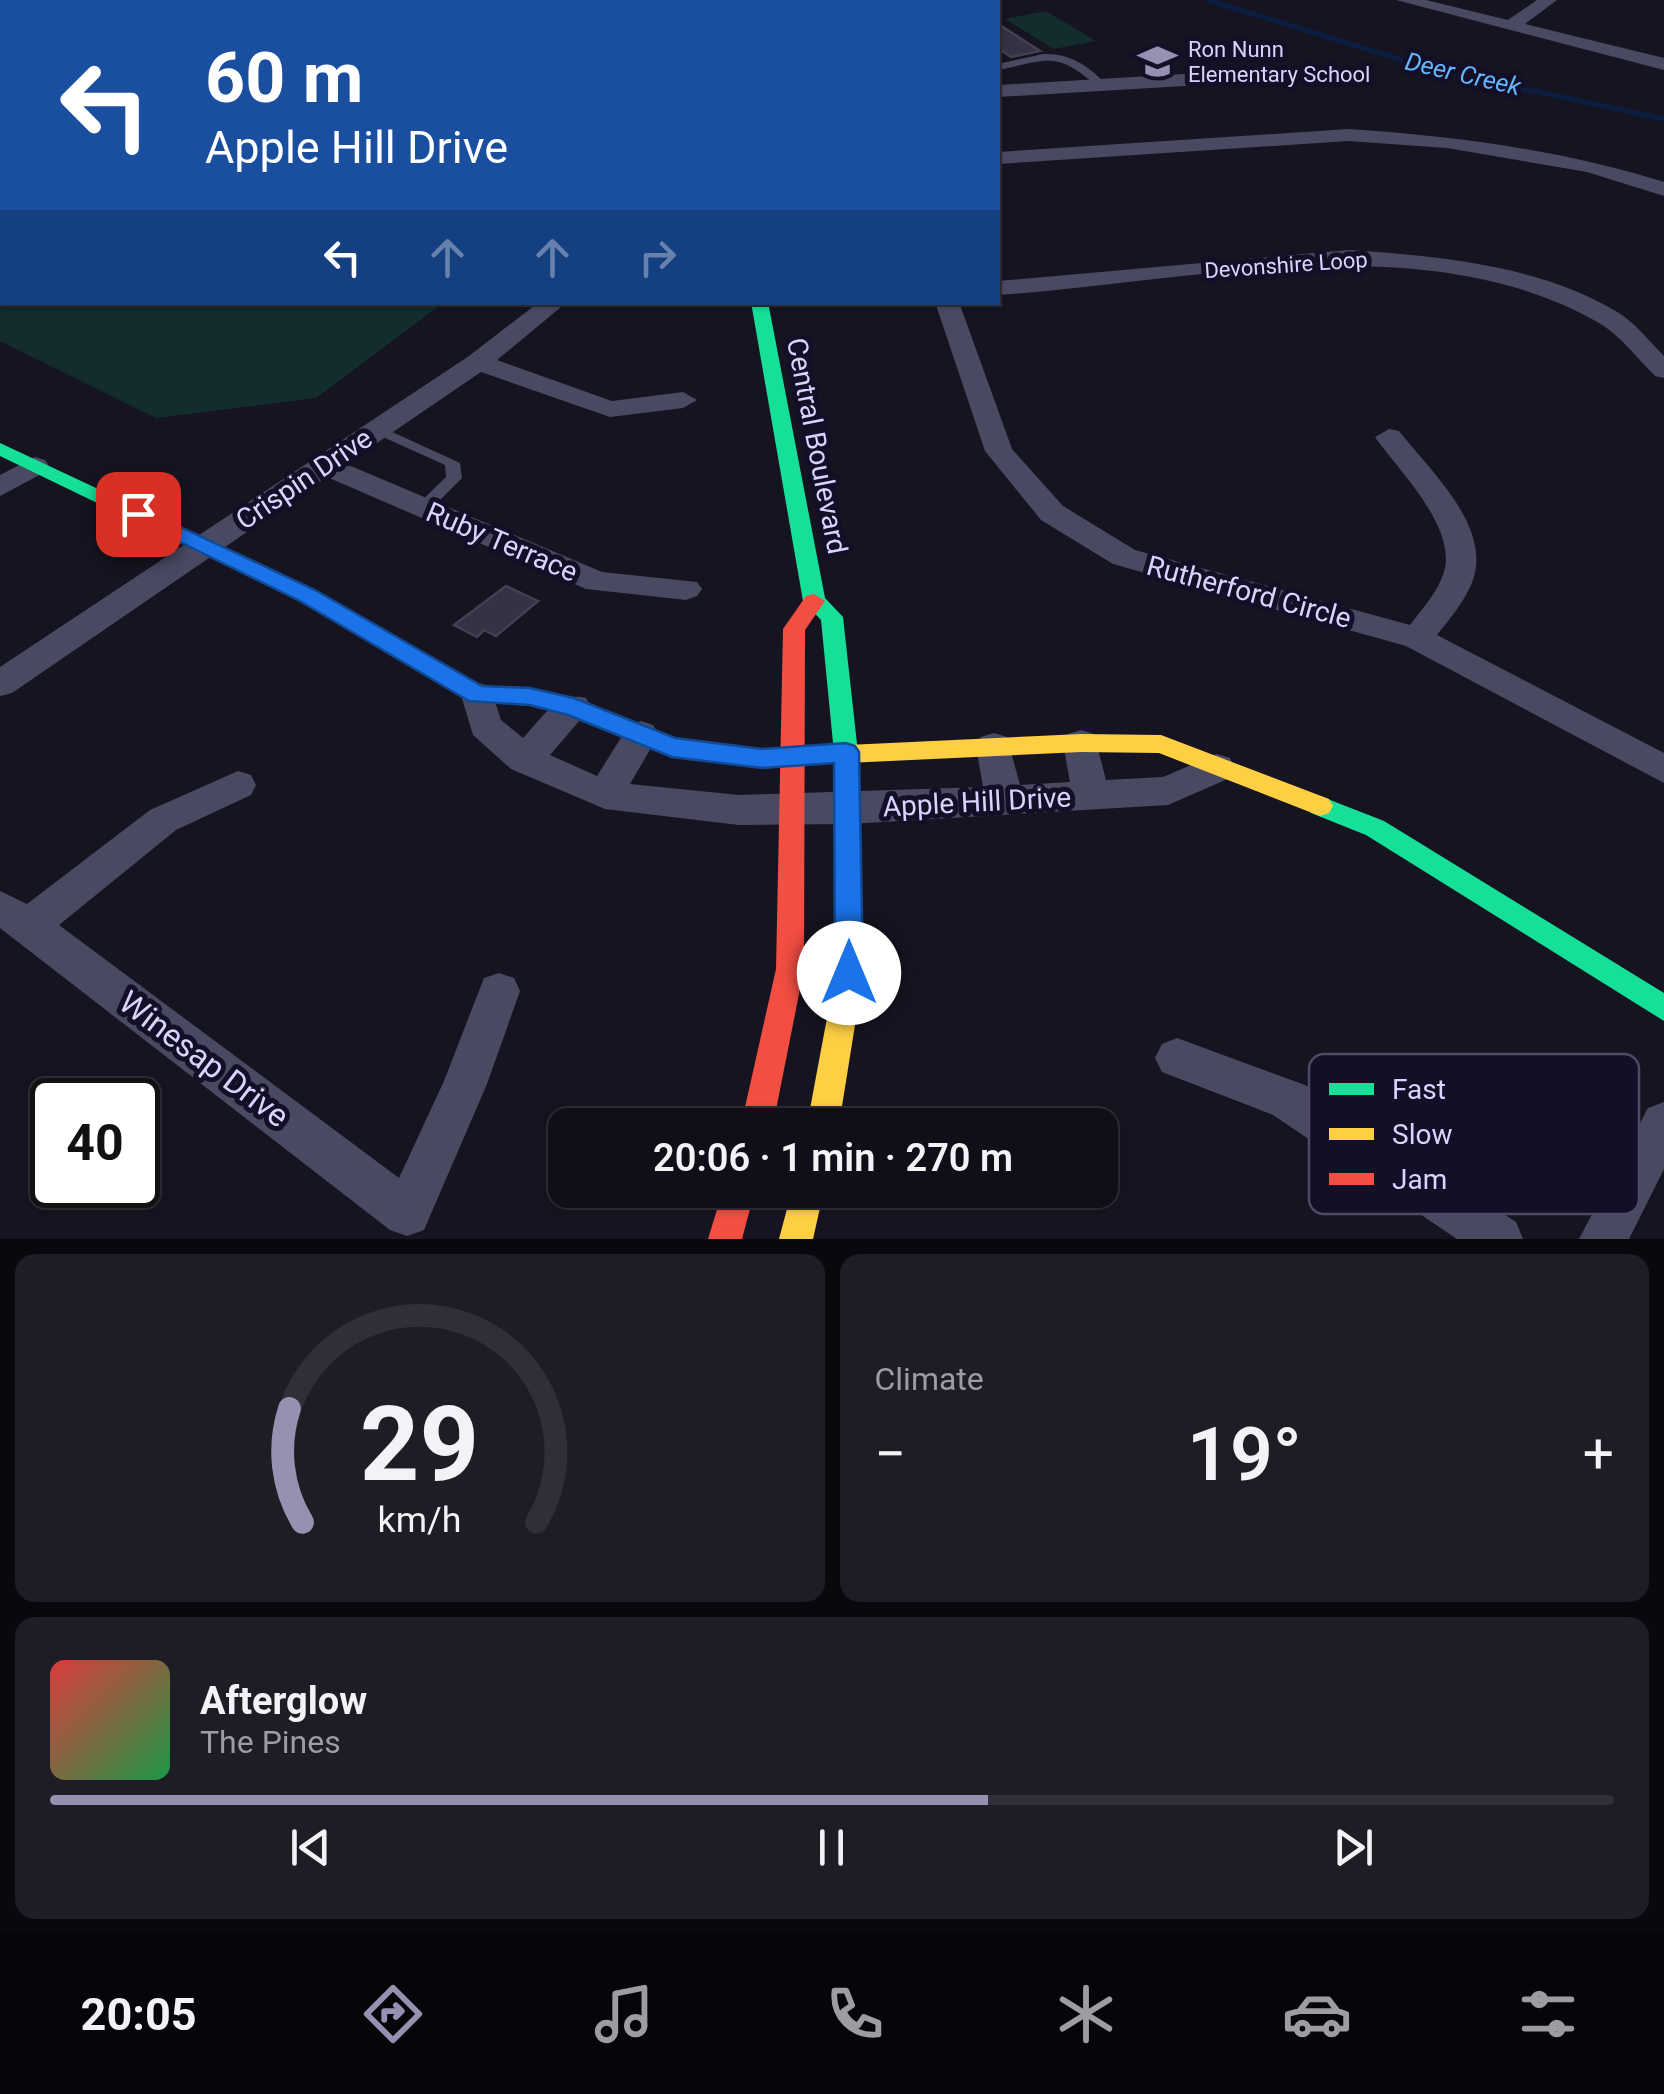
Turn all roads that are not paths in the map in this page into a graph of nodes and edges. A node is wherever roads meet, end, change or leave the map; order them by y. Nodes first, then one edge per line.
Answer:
1 (1406, 0) edge
2 (1548, 0) edge
3 (1510, 27) junction
4 (1664, 64) edge
5 (1000, 66) edge
6 (1240, 72) dead end
7 (1102, 85) junction
8 (1000, 91) edge
9 (1000, 158) edge
10 (1664, 189) edge
11 (1000, 288) edge
12 (551, 305) edge
13 (760, 305) edge
14 (948, 305) edge
15 (478, 362) junction
16 (1660, 362) edge
17 (684, 400) dead end
18 (377, 429) junction
19 (1389, 437) dead end
20 (0, 448) edge
21 (35, 466) junction
22 (324, 466) junction
23 (0, 487) edge
24 (422, 508) junction
25 (207, 545) junction
26 (686, 589) dead end
27 (814, 601) junction
28 (1417, 638) junction
29 (0, 684) edge
30 (478, 695) junction
31 (574, 707) junction
32 (641, 734) junction
33 (1081, 742) junction
34 (994, 746) junction
35 (846, 752) junction
36 (794, 754) junction
37 (524, 759) junction
38 (1217, 768) junction
39 (1664, 770) edge
40 (238, 785) dead end
41 (605, 795) junction
42 (1090, 795) junction
43 (1004, 800) junction
44 (849, 809) junction
45 (795, 810) junction
46 (14, 916) edge
47 (498, 991) dead end
48 (1664, 1008) edge
49 (1176, 1058) dead end
50 (761, 1108) edge
51 (826, 1108) edge
52 (1309, 1113) edge
53 (1664, 1123) edge
54 (1639, 1170) edge
55 (734, 1208) edge
56 (804, 1208) edge
57 (1461, 1214) edge
58 (1615, 1214) edge
59 (725, 1239) edge
60 (796, 1239) edge
61 (1499, 1239) edge
62 (1602, 1239) edge

1 - 3 street
2 - 3 street
3 - 4 street
5 - 7 lane
6 - 7 street
7 - 8 street
9 - 10 street
11 - 16 street, Devonshire Loop
12 - 15 street, Crispin Drive
13 - 27 street, Central Boulevard
14 - 28 street, Rutherford Circle
15 - 17 street
15 - 18 street, Crispin Drive
18 - 22 street, Crispin Drive
18 - 24 lane
19 - 28 street
20 - 21 street, Apple Hill Drive
21 - 23 street
21 - 25 street, Apple Hill Drive
22 - 24 street, Ruby Terrace
22 - 25 street, Crispin Drive
24 - 26 street, Ruby Terrace
25 - 29 street, Crispin Drive
25 - 30 street, Apple Hill Drive
27 - 35 street, Central Boulevard
27 - 36 street
28 - 39 street, Rutherford Circle
30 - 31 street, Apple Hill Drive
30 - 37 street, Apple Hill Drive
31 - 32 street, Apple Hill Drive
31 - 37 street
32 - 36 street, Apple Hill Drive
32 - 41 street
33 - 34 street, Apple Hill Drive
33 - 38 street, Apple Hill Drive
33 - 42 street
34 - 35 street, Apple Hill Drive
34 - 43 street
35 - 36 street, Apple Hill Drive
35 - 44 street, Central Boulevard
36 - 45 street
37 - 41 street, Apple Hill Drive
38 - 42 street, Apple Hill Drive
38 - 48 street, Apple Hill Drive
40 - 46 street
41 - 45 street, Apple Hill Drive
42 - 43 street, Apple Hill Drive
43 - 44 street, Apple Hill Drive
44 - 45 street, Apple Hill Drive
44 - 51 street, Central Boulevard
45 - 50 street
46 - 47 street, Winesap Drive
49 - 52 street
53 - 54 street
55 - 59 street
56 - 60 street
57 - 61 street
58 - 62 street

